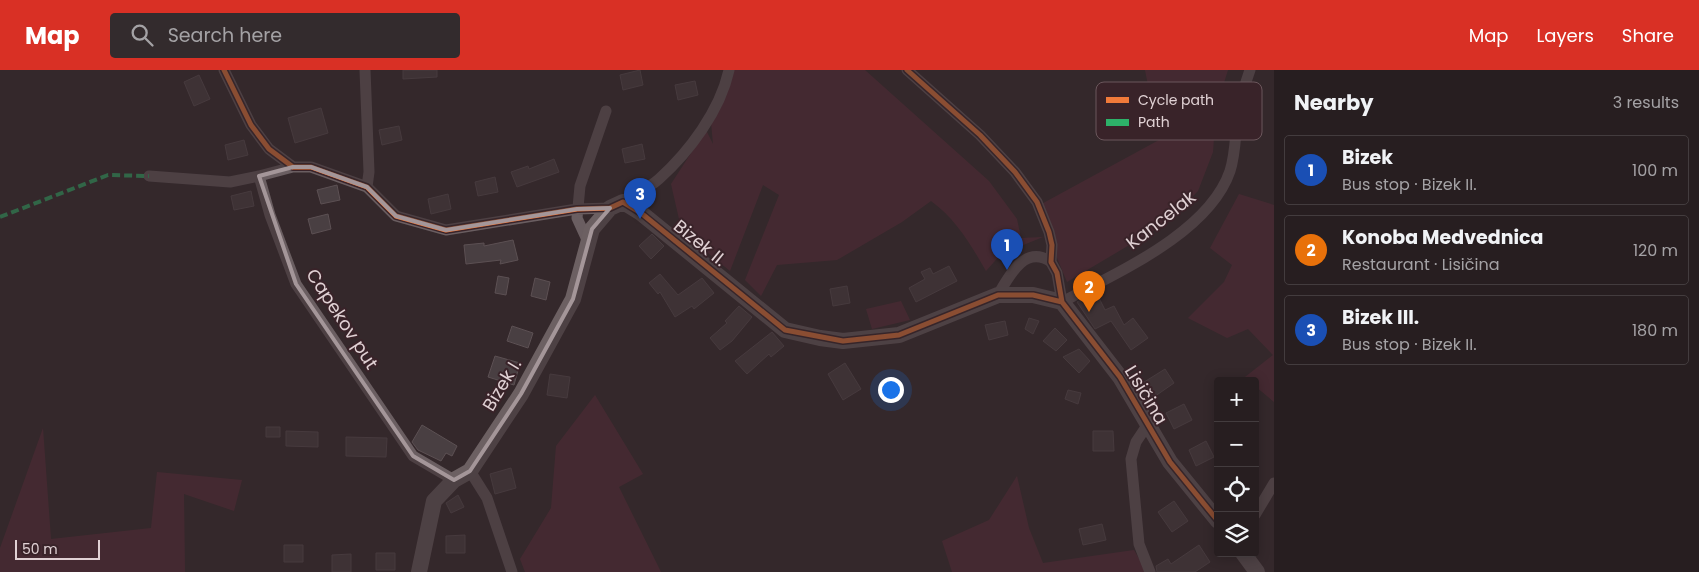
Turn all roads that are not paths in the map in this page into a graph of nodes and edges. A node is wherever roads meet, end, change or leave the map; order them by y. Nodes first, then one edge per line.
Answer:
1 (224, 70) edge
2 (365, 70) edge
3 (729, 70) edge
4 (907, 70) edge
5 (606, 111) dead end
6 (1237, 140) edge
7 (293, 167) junction
8 (148, 176) dead end
9 (259, 176) junction
10 (367, 188) junction
11 (616, 205) junction
12 (577, 209) junction
13 (588, 242) junction
14 (1051, 262) junction
15 (998, 295) junction
16 (1062, 302) junction
17 (1148, 424) junction
18 (470, 471) junction
19 (454, 480) junction
20 (1274, 483) edge
21 (1257, 512) edge
22 (1214, 516) edge
23 (1246, 557) edge
24 (419, 572) edge
25 (512, 572) edge
26 (1150, 572) edge
27 (1257, 572) edge

1 - 7 street
2 - 10 street
3 - 11 street
4 - 14 street, Lisičina
5 - 12 street
6 - 16 street, Kancelak
7 - 9 street
7 - 10 street
8 - 9 street
9 - 19 street, Capekov put
10 - 12 street
11 - 12 street
11 - 13 street, Bizek I.
11 - 15 street, Bizek II.
12 - 13 street
13 - 18 street, Bizek I.
14 - 15 street
14 - 16 street, Lisičina
15 - 16 street, Bizek II.
16 - 17 street, Lisičina
17 - 22 street, Lisičina
17 - 26 street, Lisičina
18 - 19 street, Bizek I.
18 - 25 street
19 - 24 street, Bizek I.
20 - 21 street
23 - 27 street

